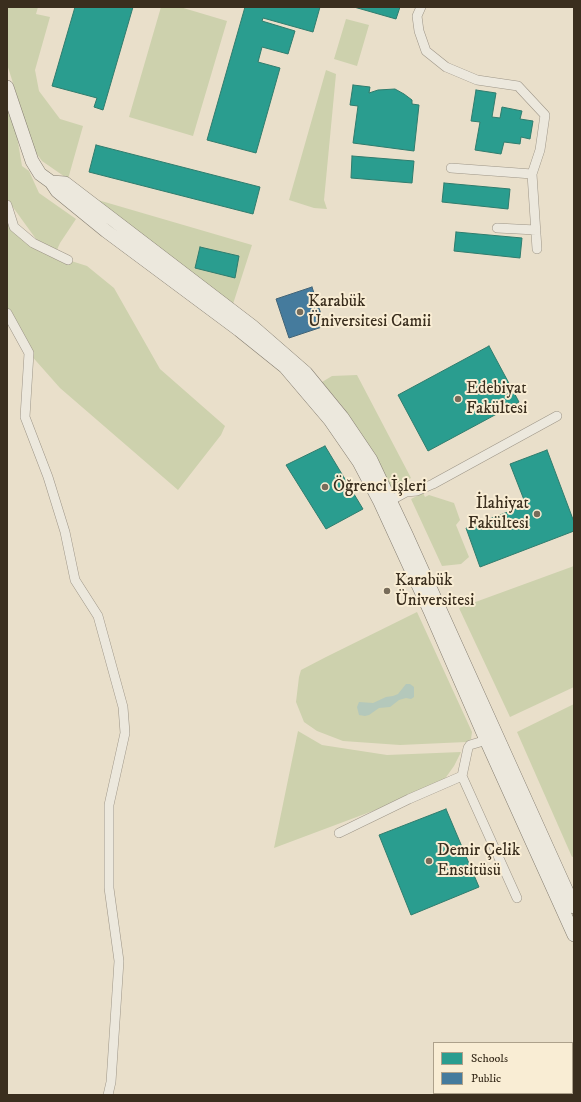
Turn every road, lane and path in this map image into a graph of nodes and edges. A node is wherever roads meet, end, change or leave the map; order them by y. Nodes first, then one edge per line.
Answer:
1 (421, 7) edge
2 (7, 86) edge
3 (451, 168) dead end
4 (532, 174) junction
5 (7, 205) edge
6 (497, 228) dead end
7 (536, 230) junction
8 (537, 249) dead end
9 (68, 260) dead end
10 (7, 313) edge
11 (557, 416) dead end
12 (386, 503) junction
13 (491, 738) junction
14 (462, 776) junction
15 (339, 833) dead end
16 (517, 898) dead end
17 (574, 907) edge
18 (574, 935) edge
19 (108, 1095) edge

1 - 4 street
2 - 12 main road
3 - 4 street
4 - 7 street
5 - 9 street
6 - 7 street
7 - 8 street
10 - 19 street
11 - 12 street
12 - 13 main road
13 - 14 street
13 - 17 main road
13 - 18 main road
14 - 15 street
14 - 16 street

